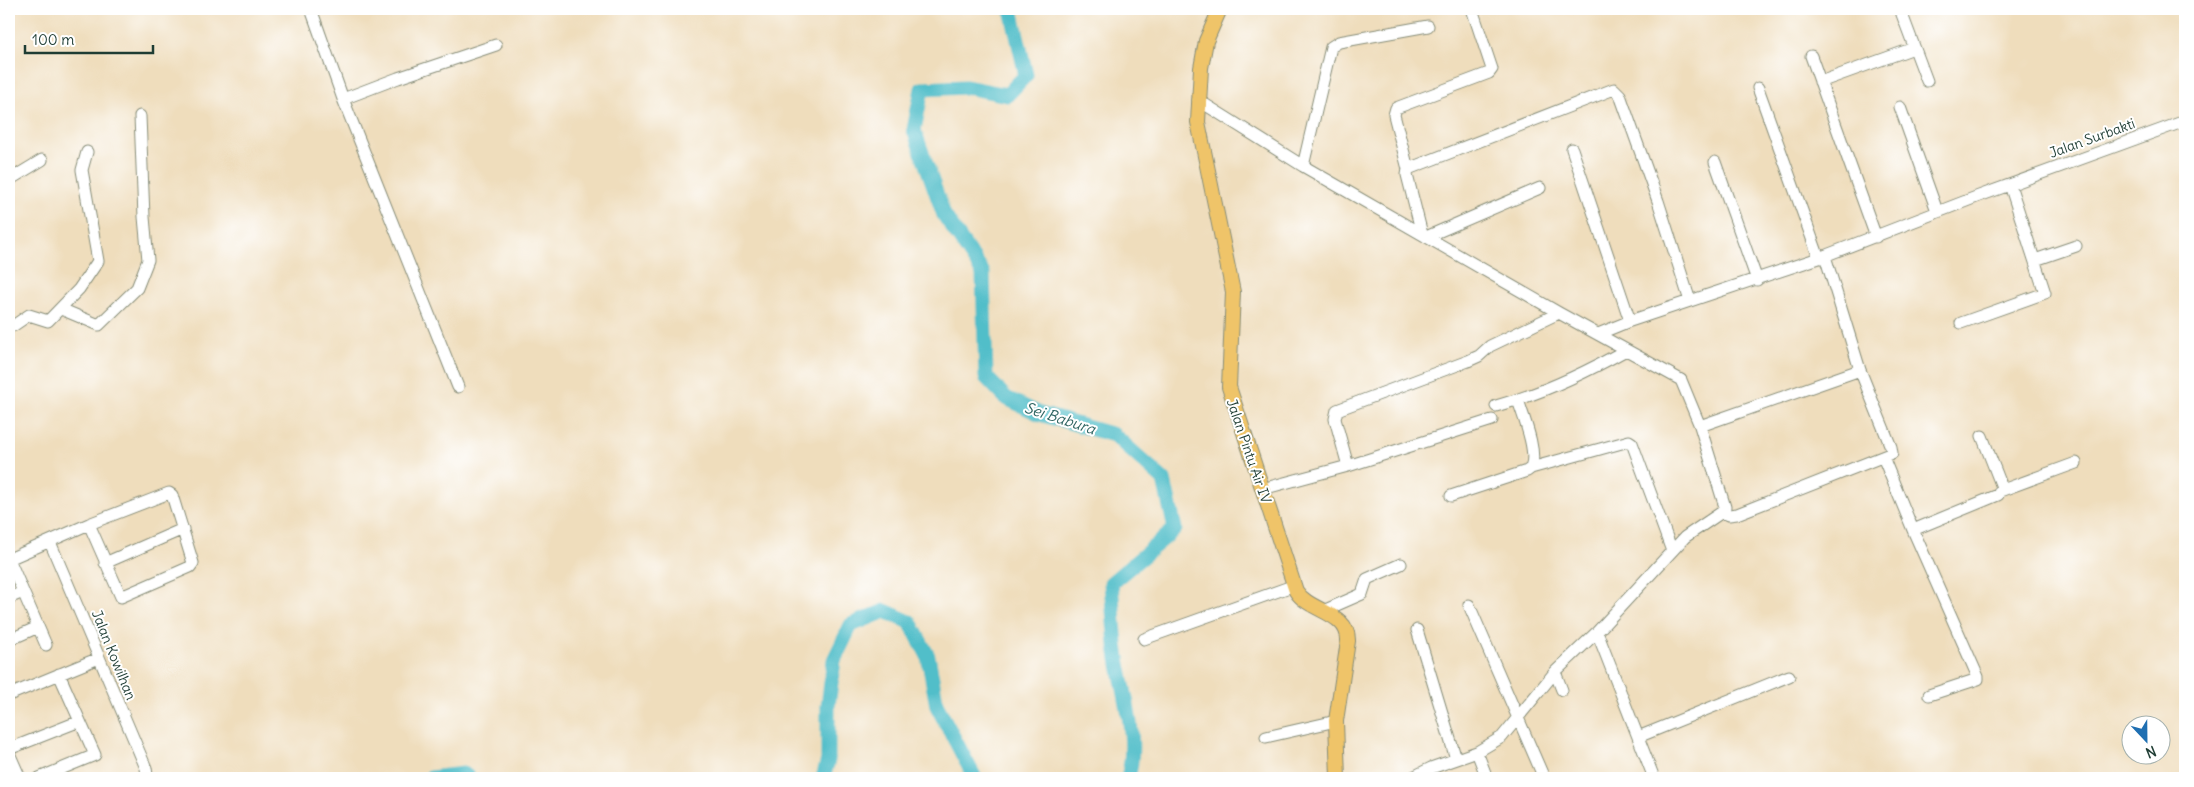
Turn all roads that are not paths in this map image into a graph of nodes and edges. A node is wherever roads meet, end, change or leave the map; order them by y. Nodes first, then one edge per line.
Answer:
1 (311, 9) edge
2 (1220, 9) edge
3 (1472, 9) edge
4 (1900, 9) edge
5 (1428, 26) dead end
6 (496, 45) dead end
7 (1914, 48) junction
8 (1811, 56) dead end
9 (1927, 81) dead end
10 (1820, 82) junction
11 (1758, 88) dead end
12 (343, 99) junction
13 (1198, 100) junction
14 (1900, 107) dead end
15 (140, 116) dead end
16 (2185, 122) edge
17 (1572, 149) dead end
18 (87, 152) dead end
19 (42, 160) dead end
20 (1715, 162) dead end
21 (1303, 166) junction
22 (1408, 169) junction
23 (9, 180) edge
24 (2010, 185) junction
25 (1540, 188) dead end
26 (1938, 211) junction
27 (1424, 236) junction
28 (1876, 237) junction
29 (2076, 246) dead end
30 (1822, 257) junction
31 (2035, 260) junction
32 (1756, 280) junction
33 (1690, 301) junction
34 (61, 309) junction
35 (1559, 313) junction
36 (1630, 321) junction
37 (1961, 323) dead end
38 (9, 326) edge
39 (1598, 334) junction
40 (1626, 350) junction
41 (1860, 370) junction
42 (458, 387) dead end
43 (1518, 400) junction
44 (1496, 406) dead end
45 (1492, 420) dead end
46 (1700, 426) junction
47 (1982, 436) dead end
48 (1883, 457) junction
49 (2076, 463) dead end
50 (1348, 466) junction
51 (1531, 468) junction
52 (1262, 489) junction
53 (2000, 491) junction
54 (1451, 496) dead end
55 (1722, 512) junction
56 (89, 524) junction
57 (183, 529) junction
58 (1913, 530) junction
59 (50, 542) junction
60 (1672, 551) junction
61 (9, 559) edge
62 (105, 563) junction
63 (1401, 564) dead end
64 (1295, 586) junction
65 (23, 592) junction
66 (9, 598) edge
67 (1469, 605) dead end
68 (1323, 611) junction
69 (38, 627) junction
70 (1418, 630) dead end
71 (1597, 632) junction
72 (1144, 639) dead end
73 (9, 640) edge
74 (46, 646) dead end
75 (99, 658) junction
76 (1554, 672) junction
77 (59, 674) junction
78 (1789, 676) dead end
79 (1562, 690) dead end
80 (9, 695) edge
81 (1929, 695) dead end
82 (1517, 716) junction
83 (80, 721) junction
84 (1336, 721) junction
85 (1266, 737) dead end
86 (1638, 737) junction
87 (9, 750) edge
88 (1477, 752) junction
89 (9, 753) edge
90 (1456, 759) junction
91 (147, 777) edge
92 (20, 778) edge
93 (39, 778) edge
94 (1338, 778) edge
95 (1411, 778) edge
96 (1487, 778) edge
97 (1544, 778) edge
98 (1654, 778) edge

1 - 12 street
2 - 13 main road, Jalan Pintu Air IV
3 - 22 street
4 - 7 street
5 - 21 street
6 - 12 street
7 - 9 street
7 - 10 street
8 - 10 street
10 - 28 street
11 - 30 street
12 - 42 street
13 - 21 street
13 - 52 main road, Jalan Pintu Air IV
14 - 26 street
15 - 34 street
16 - 24 street, Jalan Surbakti
17 - 36 street
18 - 34 street
19 - 23 street
20 - 32 street
21 - 27 street
22 - 27 street
22 - 33 street
24 - 26 street, Jalan Surbakti
24 - 31 street
25 - 27 street
26 - 28 street, Jalan Surbakti
27 - 35 street
28 - 30 street, Jalan Surbakti
29 - 31 street
30 - 32 street, Jalan Surbakti
30 - 41 street
31 - 37 street
32 - 33 street, Jalan Surbakti
33 - 36 street, Jalan Surbakti
34 - 38 street
35 - 39 street
35 - 50 street
36 - 39 street, Jalan Surbakti
39 - 40 street
40 - 43 street
40 - 46 street
41 - 46 street
41 - 48 street
43 - 44 street
43 - 51 street
45 - 50 street
46 - 55 street
47 - 53 street
48 - 55 street
48 - 58 street
49 - 53 street
50 - 52 street
51 - 54 street
51 - 60 street
52 - 64 main road, Jalan Pintu Air IV
53 - 58 street
55 - 60 street
56 - 57 street
56 - 59 street
56 - 62 street
57 - 62 street
57 - 62 street
58 - 81 street
59 - 61 street
59 - 75 street, Jalan Kowilhan
60 - 71 street
61 - 65 street
63 - 68 street
64 - 68 main road, Jalan Pintu Air IV
64 - 72 street
65 - 66 street
65 - 69 street
67 - 82 street
68 - 84 main road, Jalan Pintu Air IV
69 - 73 street
69 - 74 street
70 - 90 street
71 - 76 street
71 - 86 street
75 - 77 street
75 - 91 street, Jalan Kowilhan
76 - 79 street
76 - 82 street
77 - 80 street
77 - 83 street
78 - 86 street
82 - 88 street
82 - 97 street
83 - 87 street
83 - 93 street
84 - 85 street
84 - 94 main road, Jalan Pintu Air IV
86 - 98 street
88 - 90 street
88 - 96 street
89 - 92 street
90 - 95 street

